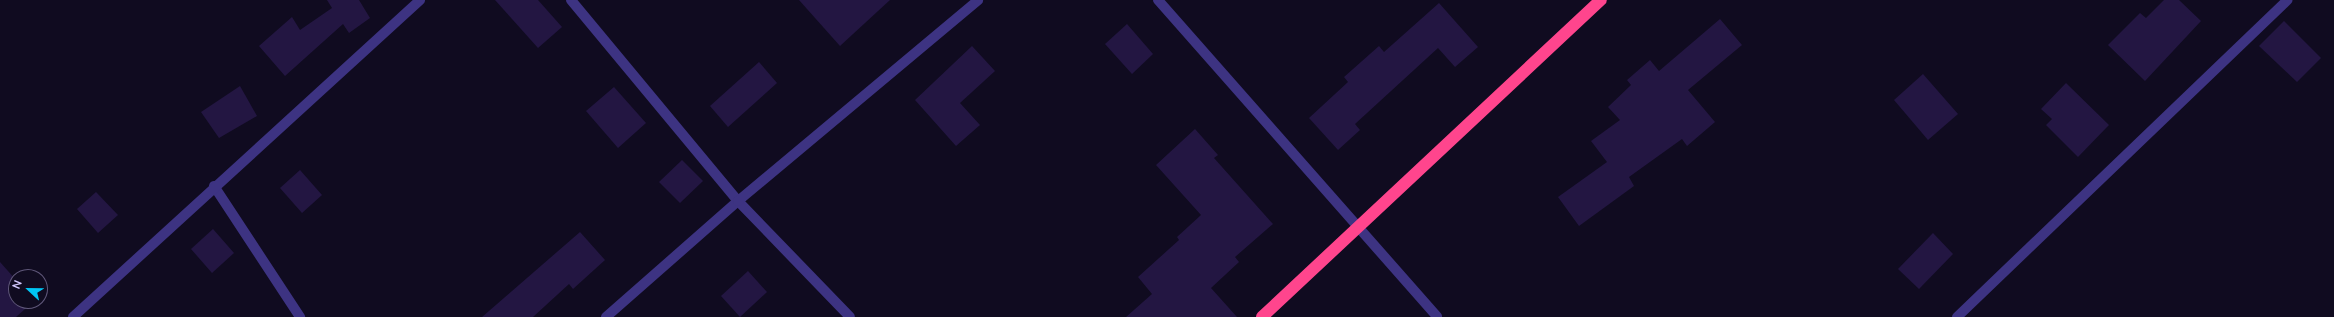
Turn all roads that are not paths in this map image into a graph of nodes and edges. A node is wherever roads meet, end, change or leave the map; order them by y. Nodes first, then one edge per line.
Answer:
1 (420, 0) edge
2 (571, 0) edge
3 (978, 0) edge
4 (1158, 0) edge
5 (1601, 0) edge
6 (2288, 0) edge
7 (214, 186) junction
8 (738, 201) junction
9 (1357, 228) junction
10 (73, 317) edge
11 (300, 317) edge
12 (606, 317) edge
13 (850, 317) edge
14 (1262, 317) edge
15 (1437, 317) edge
16 (1957, 317) edge

1 - 7 street
2 - 8 street
3 - 8 street
4 - 9 street
5 - 9 highway
6 - 16 street
7 - 10 street
7 - 11 street
8 - 12 street
8 - 13 street
9 - 14 highway
9 - 15 street

